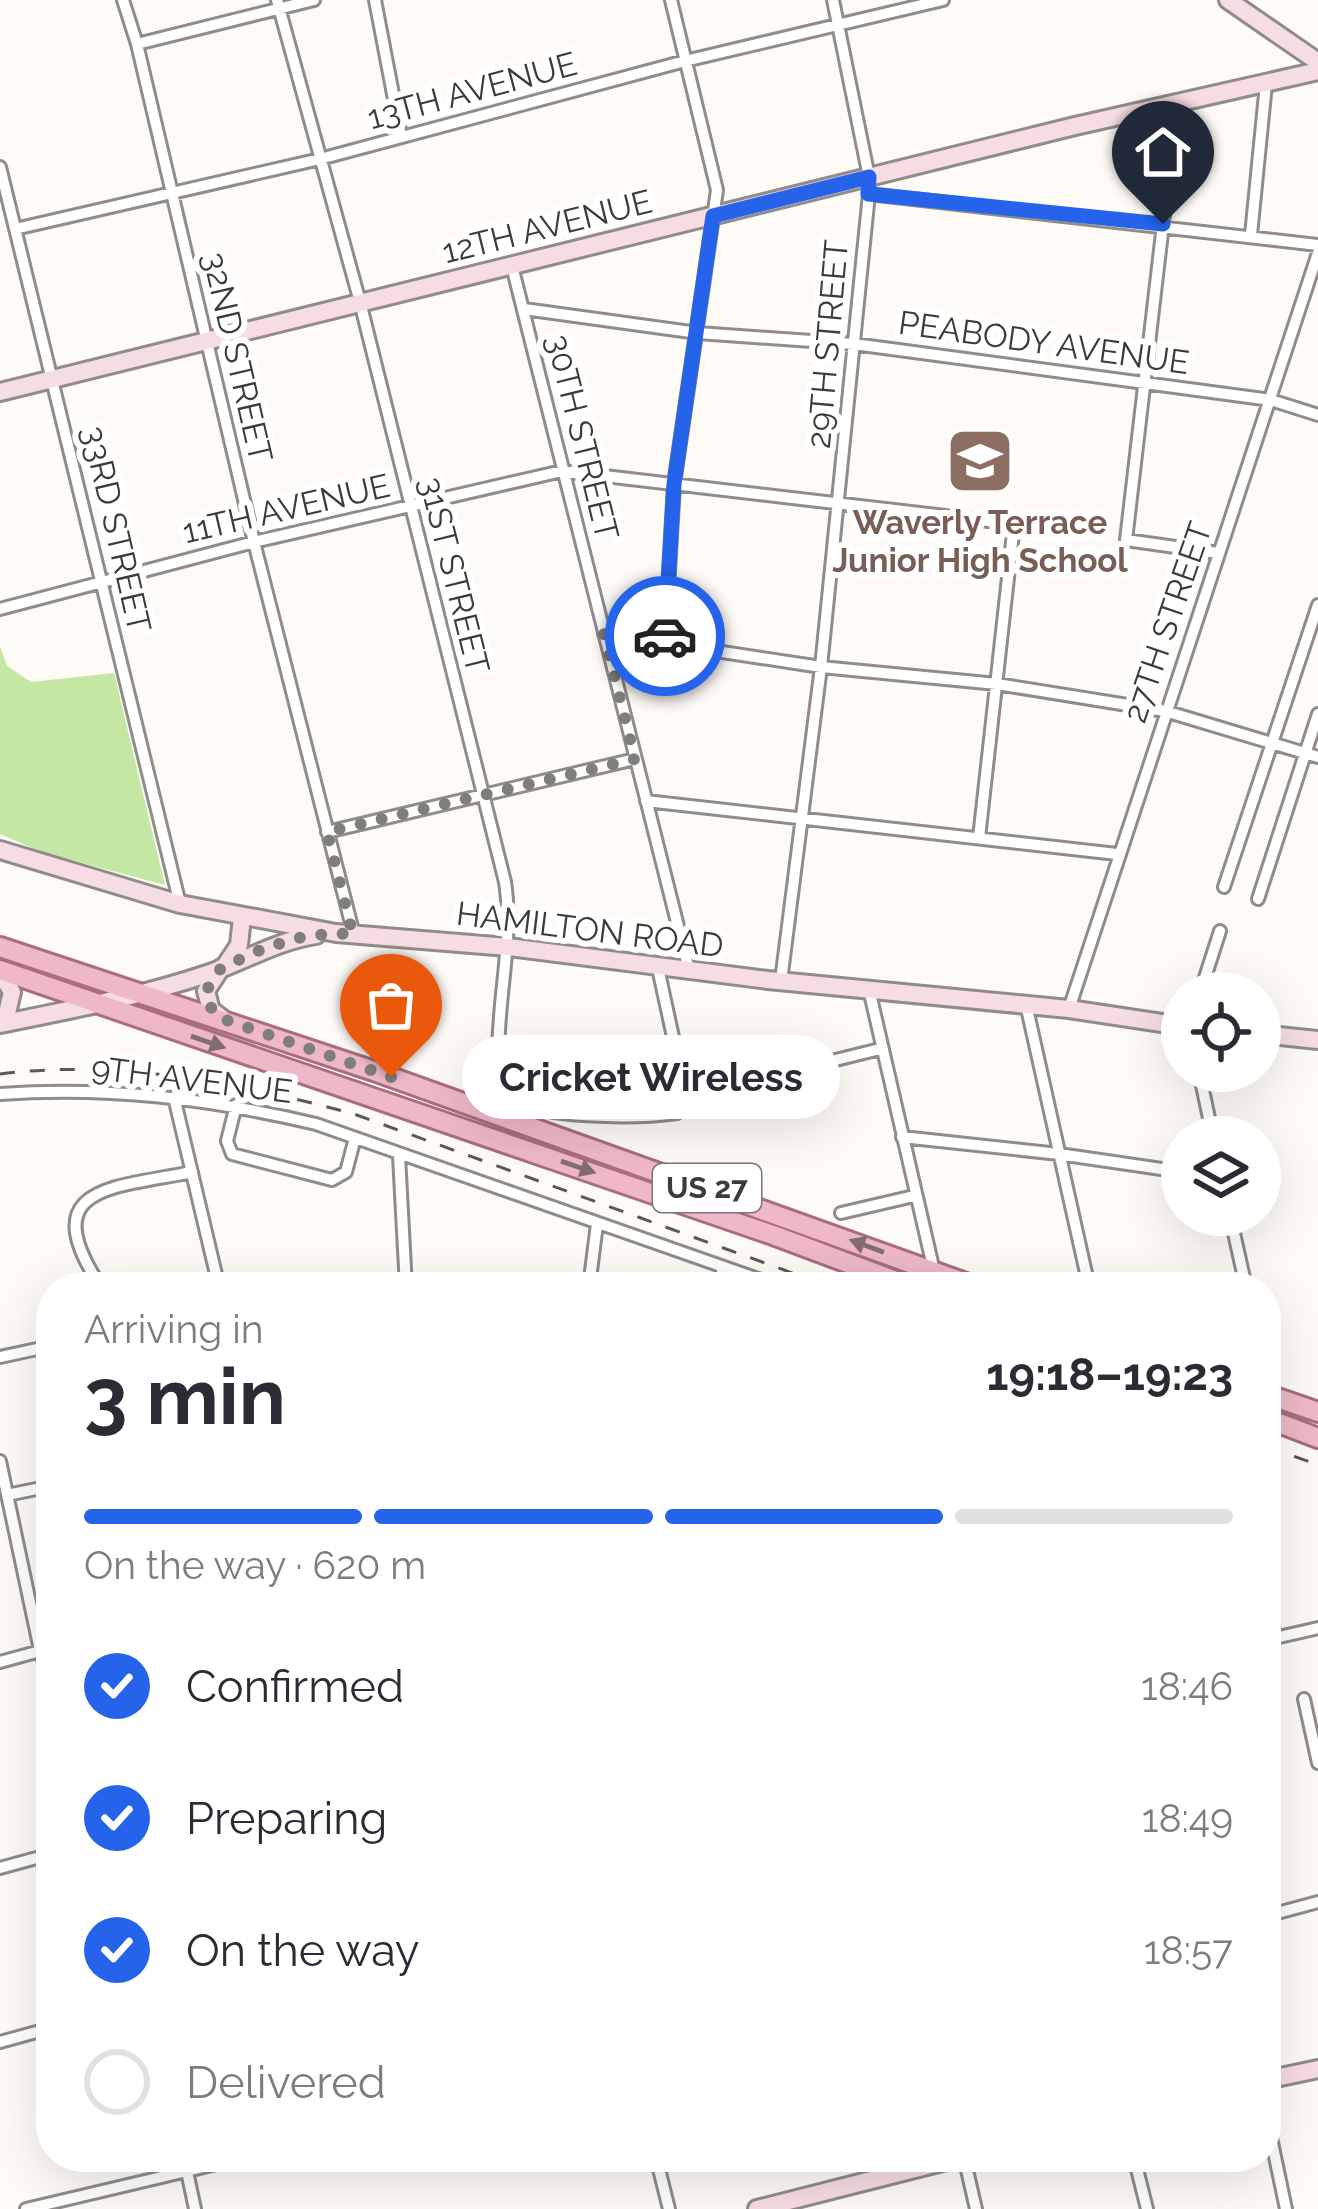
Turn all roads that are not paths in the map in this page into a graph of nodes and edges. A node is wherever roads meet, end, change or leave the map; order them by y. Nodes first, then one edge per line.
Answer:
1 (123, 0) edge
2 (314, 0) edge
3 (375, 0) edge
4 (671, 0) edge
5 (833, 0) edge
6 (943, 0) edge
7 (1228, 0) edge
8 (278, 5) edge
9 (839, 23) junction
10 (137, 44) junction
11 (686, 61) junction
12 (1318, 66) edge
13 (1266, 84) junction
14 (1177, 105) junction
15 (401, 136) junction
16 (320, 159) junction
17 (0, 167) edge
18 (869, 185) junction
19 (3, 194) edge
20 (173, 194) junction
21 (713, 216) junction
22 (1163, 224) junction
23 (15, 229) junction
24 (1250, 236) junction
25 (1318, 249) edge
26 (512, 266) junction
27 (360, 302) junction
28 (524, 309) junction
29 (698, 333) junction
30 (206, 341) junction
31 (854, 344) junction
32 (53, 379) junction
33 (1145, 383) junction
34 (0, 392) edge
35 (1271, 400) junction
36 (1318, 415) edge
37 (562, 471) junction
38 (674, 484) junction
39 (839, 506) junction
40 (411, 507) junction
41 (254, 542) junction
42 (1218, 553) junction
43 (100, 580) junction
44 (1318, 605) edge
45 (0, 609) edge
46 (604, 634) junction
47 (665, 642) junction
48 (821, 667) junction
49 (997, 684) junction
50 (1165, 711) junction
51 (1318, 714) edge
52 (1273, 743) junction
53 (1312, 755) edge
54 (635, 759) junction
55 (481, 794) junction
56 (646, 801) junction
57 (801, 818) junction
58 (327, 832) junction
59 (979, 838) junction
60 (0, 850) edge
61 (1117, 854) junction
62 (1224, 887) dead end
63 (1258, 899) dead end
64 (180, 904) junction
65 (242, 917) junction
66 (1220, 932) dead end
67 (345, 934) junction
68 (0, 947) edge
69 (508, 947) junction
70 (222, 967) junction
71 (658, 968) junction
72 (689, 970) junction
73 (0, 971) edge
74 (1207, 972) edge
75 (781, 981) junction
76 (868, 988) junction
77 (141, 991) junction
78 (98, 1004) junction
79 (1026, 1004) junction
80 (1070, 1009) junction
81 (223, 1019) junction
82 (1161, 1022) edge
83 (0, 1023) edge
84 (1281, 1036) edge
85 (1318, 1040) edge
86 (880, 1049) junction
87 (0, 1094) edge
88 (174, 1097) junction
89 (686, 1097) junction
90 (236, 1105) junction
91 (902, 1137) junction
92 (355, 1138) junction
93 (1059, 1154) junction
94 (399, 1156) junction
95 (1161, 1169) edge
96 (193, 1172) junction
97 (914, 1196) junction
98 (841, 1213) dead end
99 (597, 1224) junction
100 (1235, 1236) edge
101 (723, 1267) junction
102 (934, 1271) joint
103 (92, 1272) edge
104 (216, 1272) edge
105 (405, 1272) edge
106 (591, 1272) edge
107 (722, 1272) edge
108 (738, 1272) edge
109 (871, 1272) edge
110 (1086, 1272) edge
111 (1243, 1272) edge
112 (36, 1349) edge
113 (0, 1357) edge
114 (1281, 1399) edge
115 (1318, 1412) edge
116 (1281, 1424) edge
117 (1318, 1438) edge
118 (0, 1461) edge
119 (36, 1489) edge
120 (7, 1496) junction
121 (36, 1613) edge
122 (1318, 1628) edge
123 (1281, 1637) edge
124 (36, 1652) edge
125 (0, 1662) edge
126 (1304, 1699) dead end
127 (1318, 1763) edge
128 (36, 1858) edge
129 (0, 1868) edge
130 (1318, 1902) edge
131 (1281, 1912) edge
132 (36, 2032) edge
133 (0, 2042) edge
134 (1318, 2069) edge
135 (1281, 2077) edge
136 (184, 2172) edge
137 (188, 2172) edge
138 (660, 2172) edge
139 (904, 2172) edge
140 (967, 2172) edge
141 (1137, 2172) edge
142 (1278, 2172) edge
143 (26, 2209) edge
144 (195, 2209) edge
145 (669, 2209) edge
146 (757, 2209) edge
147 (976, 2209) edge
148 (1147, 2209) edge
149 (1286, 2209) edge

1 - 10 street, 32ND STREET
2 - 8 street
3 - 15 street
4 - 11 street
5 - 9 street, 29TH STREET
6 - 9 street, 13TH AVENUE
7 - 12 street
8 - 10 street
8 - 16 street, 31ST STREET
9 - 11 street, 13TH AVENUE
9 - 18 street, 29TH STREET
10 - 20 street, 32ND STREET
11 - 15 street, 13TH AVENUE
11 - 21 street
12 - 13 street, 12TH AVENUE
13 - 14 street, 12TH AVENUE
13 - 24 street
14 - 18 street, 12TH AVENUE
14 - 22 street
15 - 16 street, 13TH AVENUE
16 - 20 street, 13TH AVENUE
16 - 27 street, 31ST STREET
17 - 19 street, 33RD STREET
18 - 21 street, 12TH AVENUE
18 - 22 street
18 - 31 street, 29TH STREET
19 - 23 street, 33RD STREET
20 - 23 street, 13TH AVENUE
20 - 30 street, 32ND STREET
21 - 26 street, 12TH AVENUE
21 - 29 street
22 - 24 street
22 - 33 street
23 - 32 street, 33RD STREET
24 - 25 street
25 - 35 street, 27TH STREET
26 - 27 street, 12TH AVENUE
26 - 28 street, 30TH STREET
27 - 30 street, 12TH AVENUE
27 - 40 street, 31ST STREET
28 - 29 street, PEABODY AVENUE
28 - 37 street, 30TH STREET
29 - 31 street, PEABODY AVENUE
29 - 38 street
30 - 32 street, 12TH AVENUE
30 - 41 street, 32ND STREET
31 - 33 street, PEABODY AVENUE
31 - 39 street, 29TH STREET
32 - 34 street, 12TH AVENUE
32 - 43 street, 33RD STREET
33 - 35 street, PEABODY AVENUE
33 - 42 street
35 - 36 street, PEABODY AVENUE
35 - 42 street, 27TH STREET
37 - 38 street, 11TH AVENUE
37 - 40 street, 11TH AVENUE
37 - 46 street, 30TH STREET
38 - 39 street, 11TH AVENUE
38 - 47 street
39 - 48 street, 29TH STREET
39 - 49 street, 11TH AVENUE
40 - 41 street, 11TH AVENUE
40 - 55 street, 31ST STREET
41 - 43 street, 11TH AVENUE
41 - 58 street, 32ND STREET
42 - 50 street, 27TH STREET
43 - 45 street, 11TH AVENUE
43 - 64 street, 33RD STREET
44 - 52 street
46 - 47 street
46 - 54 street, 30TH STREET
47 - 48 street
48 - 49 street
48 - 57 street, 29TH STREET
49 - 50 street
49 - 59 street
50 - 52 street
50 - 61 street, 27TH STREET
51 - 53 street
52 - 53 street
52 - 62 street
53 - 63 street
54 - 55 street
54 - 56 street, 30TH STREET
55 - 58 street
55 - 69 street, 31ST STREET
56 - 57 street
56 - 72 street, 30TH STREET
57 - 59 street
57 - 75 street, 29TH STREET
58 - 67 street, 32ND STREET
59 - 61 street
60 - 64 street, HAMILTON ROAD
61 - 80 street, 27TH STREET
64 - 65 street, HAMILTON ROAD
65 - 67 street, HAMILTON ROAD
65 - 70 street
66 - 74 street
67 - 69 street, HAMILTON ROAD
67 - 70 street
68 - 77 main road, US 27
69 - 71 street, HAMILTON ROAD
69 - 89 street, 31ST STREET
70 - 77 street
70 - 81 street
71 - 72 street, HAMILTON ROAD
71 - 89 street
72 - 75 street, HAMILTON ROAD
73 - 78 main road, US 27
73 - 83 street
75 - 76 street, HAMILTON ROAD
76 - 79 street, HAMILTON ROAD
76 - 86 street
77 - 78 street
77 - 81 main road, US 27
78 - 83 street
78 -> 109 main road, US 27
79 - 80 street, HAMILTON ROAD
79 - 93 street
80 - 82 street, HAMILTON ROAD
102 -> 81 main road, US 27
84 - 85 street
86 - 89 street
86 - 91 street
87 - 88 street, 9TH AVENUE
88 - 90 street, 9TH AVENUE
88 - 96 street
90 - 92 street, 9TH AVENUE
90 - 92 street
91 - 93 street
91 - 97 street
92 - 94 street, 9TH AVENUE
93 - 95 street
93 - 110 street
94 - 99 street, 9TH AVENUE
94 - 105 street
96 - 103 street
96 - 104 street
97 - 98 street
97 - 102 street
99 - 101 street, 9TH AVENUE
99 - 106 street
100 - 111 street
101 - 107 street
101 - 108 street, 9TH AVENUE
112 - 113 street
114 - 115 main road
116 - 117 main road
118 - 120 street
119 - 120 street
120 - 121 street
122 - 123 street
124 - 125 street
126 - 127 street
128 - 129 street
130 - 131 street
132 - 133 street
134 - 135 street
136 - 143 street
137 - 144 street
138 - 145 street
139 - 146 street
140 - 147 street
141 - 148 street
142 - 149 street

